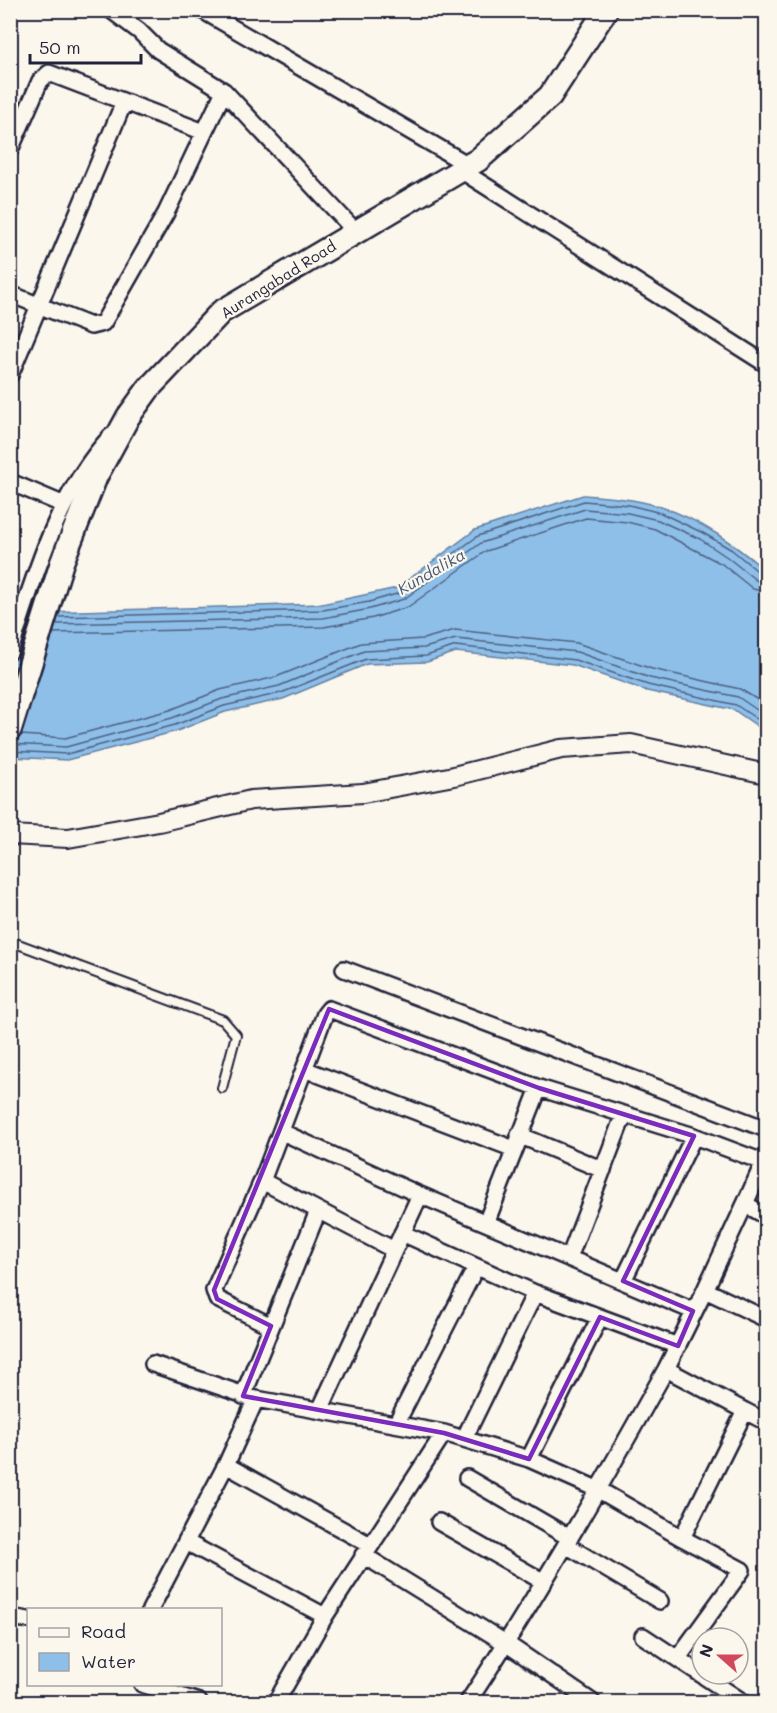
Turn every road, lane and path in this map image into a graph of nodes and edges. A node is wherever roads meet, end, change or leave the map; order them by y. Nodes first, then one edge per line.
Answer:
1 (111, 10) edge
2 (202, 10) edge
3 (606, 10) edge
4 (224, 91) junction
5 (124, 102) junction
6 (204, 132) junction
7 (10, 150) edge
8 (466, 169) junction
9 (356, 232) junction
10 (10, 294) edge
11 (40, 306) junction
12 (766, 364) edge
13 (10, 375) edge
14 (128, 417) junction
15 (10, 482) edge
16 (62, 504) junction
17 (10, 651) edge
18 (10, 729) edge
19 (766, 774) edge
20 (10, 836) edge
21 (10, 941) edge
22 (344, 969) dead end
23 (304, 1069) junction
24 (222, 1088) dead end
25 (539, 1088) junction
26 (624, 1114) junction
27 (766, 1129) edge
28 (282, 1132) junction
29 (694, 1136) junction
30 (517, 1142) junction
31 (765, 1160) edge
32 (603, 1170) junction
33 (262, 1181) junction
34 (420, 1195) junction
35 (745, 1204) junction
36 (318, 1211) junction
37 (766, 1216) edge
38 (486, 1223) junction
39 (402, 1233) junction
40 (394, 1250) junction
41 (569, 1258) junction
42 (476, 1267) junction
43 (623, 1281) junction
44 (705, 1290) junction
45 (535, 1293) junction
46 (693, 1311) junction
47 (600, 1317) junction
48 (766, 1319) edge
49 (271, 1326) junction
50 (678, 1346) junction
51 (153, 1364) dead end
52 (666, 1369) junction
53 (250, 1397) junction
54 (320, 1410) junction
55 (745, 1411) junction
56 (766, 1422) edge
57 (396, 1424) junction
58 (444, 1433) junction
59 (464, 1439) junction
60 (529, 1459) junction
61 (226, 1465) junction
62 (467, 1478) dead end
63 (599, 1490) junction
64 (439, 1522) dead end
65 (682, 1538) junction
66 (186, 1542) junction
67 (568, 1542) junction
68 (366, 1550) junction
69 (544, 1582) junction
70 (660, 1601) dead end
71 (151, 1608) edge
72 (325, 1616) junction
73 (10, 1617) edge
74 (27, 1620) edge
75 (643, 1636) dead end
76 (507, 1644) junction
77 (678, 1658) junction
78 (148, 1686) edge
79 (199, 1702) edge
80 (276, 1702) edge
81 (468, 1702) edge
82 (592, 1702) edge
83 (743, 1702) edge

1 - 4 street
2 - 8 street
3 - 8 main road, Aurangabad Road
4 - 6 street
4 - 9 street
5 - 6 street
5 - 7 street
5 - 11 street
6 - 11 street
8 - 9 main road, Aurangabad Road
8 - 12 street
9 - 14 main road, Aurangabad Road
10 - 11 street
11 - 13 street
14 - 16 street
14 - 18 main road, Aurangabad Road
15 - 16 street
16 - 17 street
19 - 20 street
21 - 24 lane
22 - 27 street
23 - 25 street
23 - 28 street
23 - 30 street
25 - 26 street
25 - 30 street
26 - 29 street
26 - 32 street
28 - 33 street
28 - 34 street
29 - 31 street
29 - 43 street
30 - 32 street
30 - 38 street
31 - 35 street
32 - 41 street
33 - 36 street
33 - 49 street
34 - 38 street
34 - 39 street
35 - 37 street
35 - 44 street
36 - 40 street
36 - 49 street
38 - 41 street
39 - 40 street
39 - 42 street
40 - 54 street
41 - 43 street
42 - 45 street
42 - 57 street
43 - 46 street
44 - 46 street
44 - 48 street
45 - 47 street
45 - 59 street
46 - 50 street
47 - 50 street
47 - 60 street
49 - 53 street
50 - 52 street
51 - 53 street
52 - 55 street
52 - 63 street
53 - 54 street
53 - 61 street
54 - 57 street
55 - 56 street
55 - 65 street
57 - 58 street
58 - 59 street
58 - 68 street
59 - 60 street
60 - 63 street
61 - 66 street
61 - 68 street
62 - 67 street
63 - 65 street
63 - 67 street
64 - 69 street
65 - 77 street
66 - 71 street
66 - 72 street
67 - 69 street
67 - 70 street
68 - 72 street
68 - 76 street
69 - 76 street
72 - 80 street
73 - 74 street
75 - 77 street
76 - 81 street
76 - 82 street
77 - 83 street
78 - 79 street

